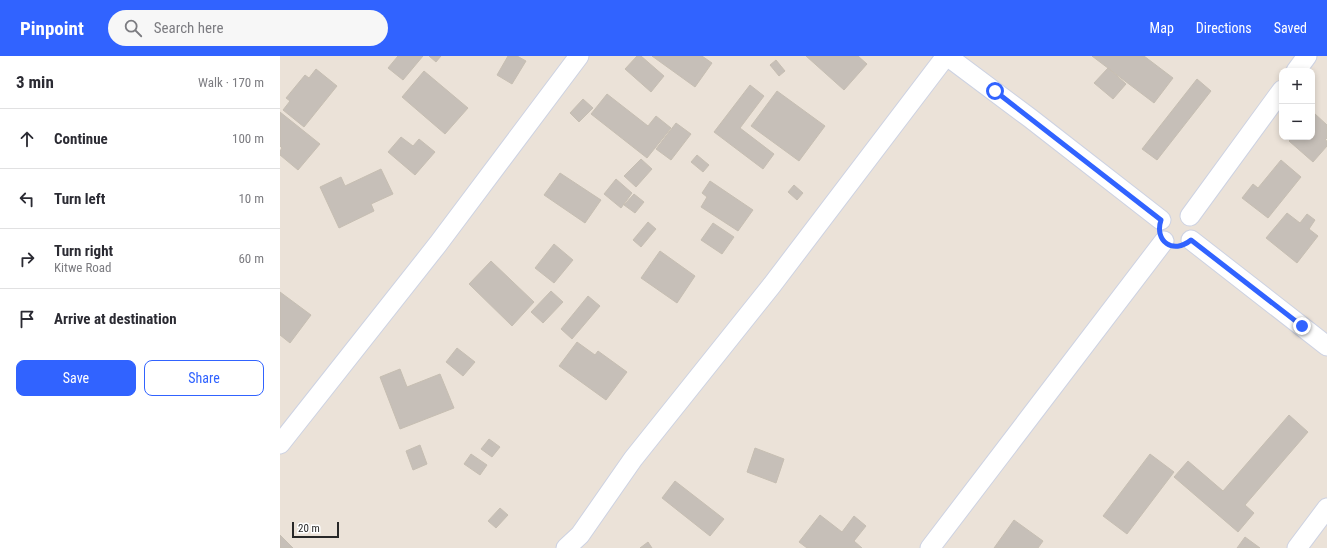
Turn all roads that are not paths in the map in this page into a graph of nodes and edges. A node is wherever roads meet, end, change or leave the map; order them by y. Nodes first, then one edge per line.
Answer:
1 (579, 56) edge
2 (946, 56) edge
3 (1307, 56) edge
4 (1298, 68) edge
5 (1279, 94) edge
6 (1190, 216) junction
7 (1161, 220) junction
8 (1191, 240) junction
9 (1164, 241) junction
10 (1327, 346) edge
11 (280, 444) edge
12 (1327, 508) edge
13 (566, 548) edge
14 (930, 548) edge
15 (1297, 548) edge

1 - 11 street
2 - 7 street
2 - 13 street
3 - 4 street
5 - 6 street
6 - 7 street
6 - 8 street
7 - 9 street
8 - 9 street
8 - 10 street
9 - 14 street
12 - 15 street

